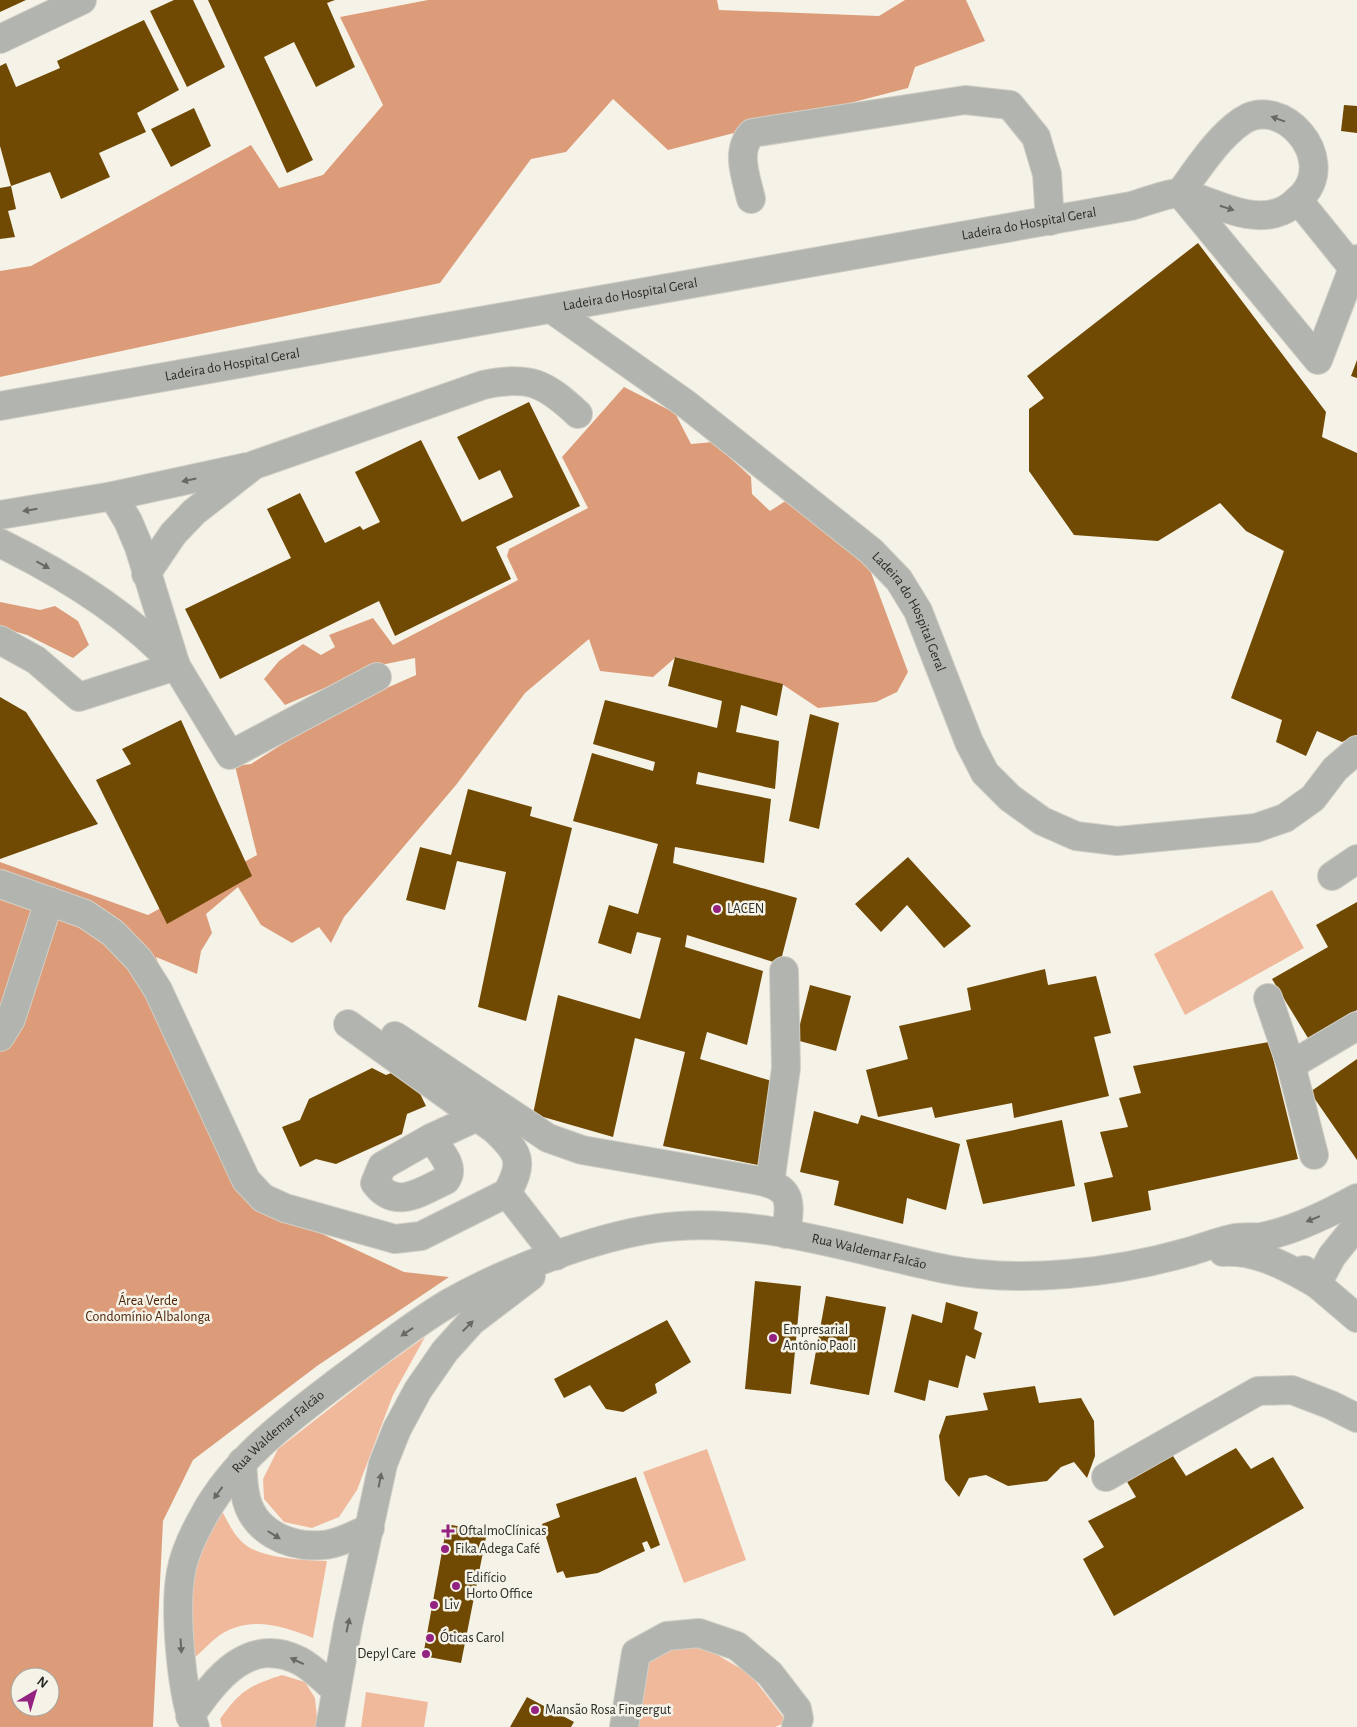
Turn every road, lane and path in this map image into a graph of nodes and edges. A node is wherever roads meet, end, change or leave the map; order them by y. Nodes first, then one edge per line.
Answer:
1 (82, 0) edge
2 (0, 39) edge
3 (1180, 193) junction
4 (751, 199) dead end
5 (1298, 200) junction
6 (1050, 221) junction
7 (1355, 264) edge
8 (553, 310) junction
9 (0, 406) edge
10 (578, 414) dead end
11 (254, 466) junction
12 (113, 496) junction
13 (0, 515) edge
14 (0, 543) edge
15 (146, 574) junction
16 (0, 640) edge
17 (176, 666) junction
18 (377, 677) dead end
19 (1357, 750) edge
20 (1357, 859) edge
21 (1332, 876) dead end
22 (0, 884) edge
23 (49, 901) junction
24 (784, 971) dead end
25 (1268, 998) dead end
26 (9, 1001) edge
27 (348, 1024) dead end
28 (1357, 1026) edge
29 (395, 1036) dead end
30 (0, 1037) edge
31 (1291, 1065) junction
32 (477, 1117) junction
33 (431, 1138) dead end
34 (1314, 1155) dead end
35 (770, 1183) junction
36 (507, 1193) junction
37 (1357, 1198) edge
38 (1357, 1225) edge
39 (786, 1234) junction
40 (1259, 1237) junction
41 (1186, 1253) junction
42 (556, 1256) junction
43 (1317, 1284) junction
44 (1357, 1318) edge
45 (1357, 1418) edge
46 (242, 1462) junction
47 (1106, 1476) dead end
48 (370, 1528) junction
49 (336, 1690) junction
50 (796, 1718) edge
51 (192, 1723) edge
52 (330, 1727) edge
53 (624, 1727) edge

1 - 2 street
3 -> 5 street
5 -> 3 street
3 - 6 street, Ladeira do Hospital Geral
3 - 7 street
4 - 6 street
5 - 7 street
6 - 8 street, Ladeira do Hospital Geral
8 - 9 street, Ladeira do Hospital Geral
8 - 19 street, Ladeira do Hospital Geral
10 - 11 street
11 -> 12 street
11 - 15 street
12 -> 13 street
12 - 15 street
14 -> 17 street
15 - 17 street
16 - 17 street
17 - 18 street
20 - 21 street
22 - 23 street
23 - 26 street
23 - 36 street
24 - 35 street
25 - 31 street
26 - 30 street
27 - 32 street
28 - 31 street
29 - 35 street
31 - 34 street
32 - 33 street
32 - 36 street
35 - 39 street
36 - 42 street
37 -> 40 street, Rua Waldemar Falcão
38 - 43 street
39 - 41 street, Rua Waldemar Falcão
39 - 42 street, Rua Waldemar Falcão
40 - 41 street, Rua Waldemar Falcão
40 - 43 street
41 - 43 street, Rua Waldemar Falcão
42 -> 46 street, Rua Waldemar Falcão
48 -> 42 street, Rua Waldemar Falcão
43 - 44 street
45 - 47 street
46 -> 48 street
46 -> 51 street, Rua Waldemar Falcão
49 -> 48 street, Rua Waldemar Falcão
49 -> 51 street
49 - 52 street, Rua Waldemar Falcão
50 - 53 street

